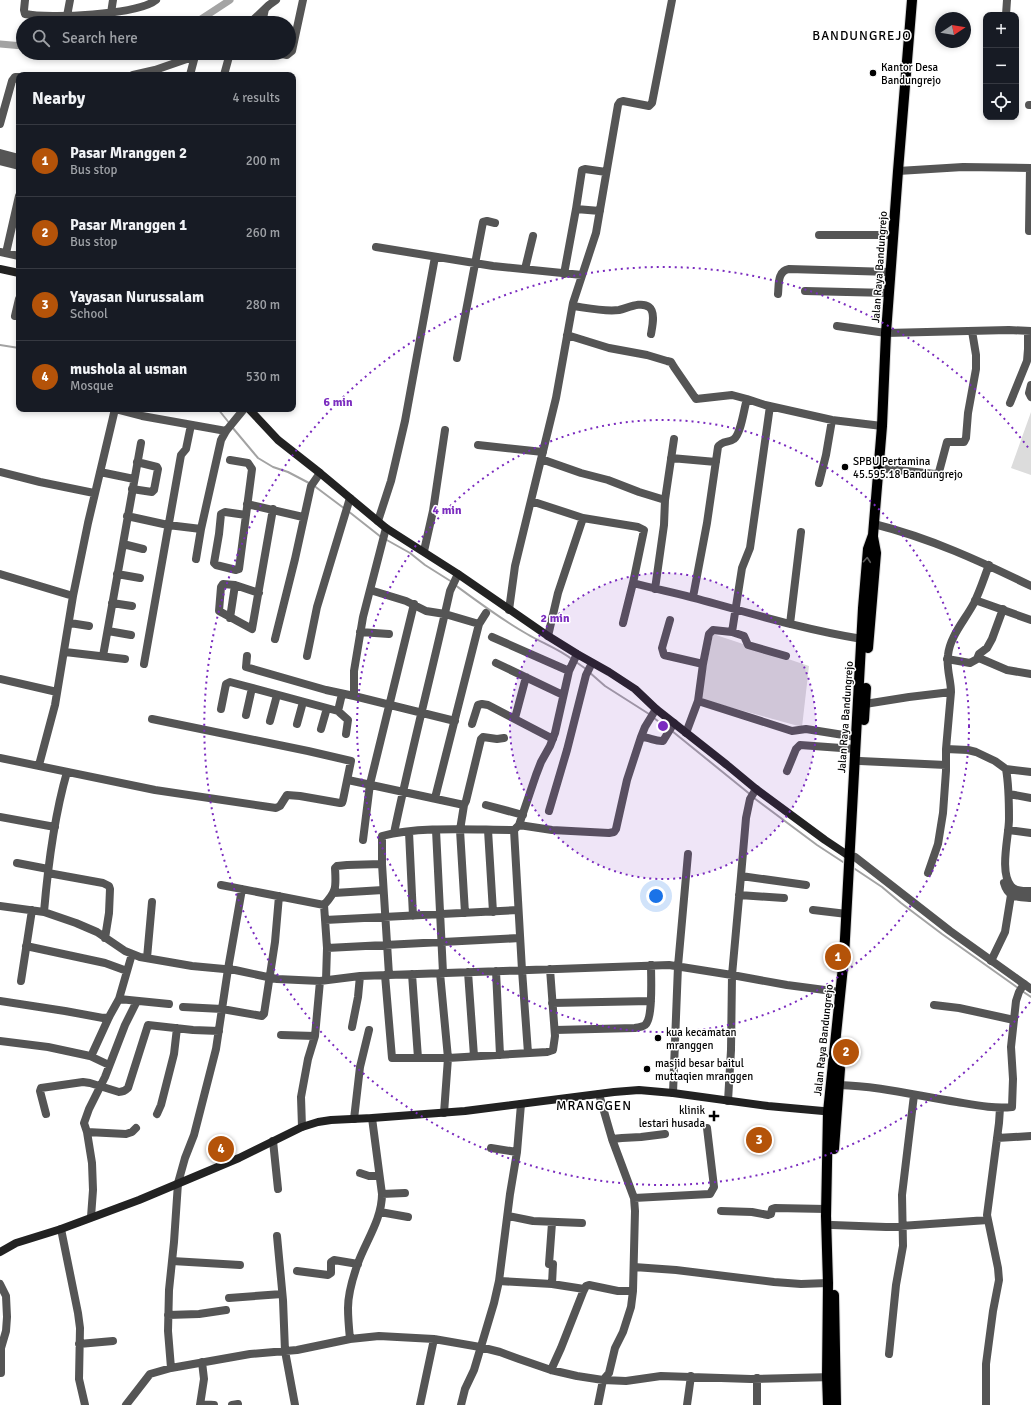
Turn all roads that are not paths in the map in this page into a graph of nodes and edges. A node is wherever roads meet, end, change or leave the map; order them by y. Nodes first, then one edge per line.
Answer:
1 (25, 0) edge
2 (70, 0) edge
3 (113, 0) edge
4 (157, 0) edge
5 (276, 0) edge
6 (303, 0) edge
7 (672, 0) edge
8 (912, 0) edge
9 (1007, 0) edge
10 (265, 9) junction
11 (1006, 12) edge
12 (111, 13) junction
13 (67, 16) junction
14 (258, 16) edge
15 (264, 16) edge
16 (296, 32) edge
17 (185, 60) edge
18 (194, 60) edge
19 (226, 60) edge
20 (156, 72) edge
21 (191, 72) edge
22 (224, 72) edge
23 (16, 77) edge
24 (0, 124) edge
25 (0, 154) edge
26 (16, 157) edge
27 (0, 161) edge
28 (16, 165) edge
29 (1031, 168) edge
30 (898, 171) junction
31 (606, 172) junction
32 (16, 206) edge
33 (576, 209) junction
34 (600, 211) junction
35 (495, 223) dead end
36 (1029, 231) dead end
37 (819, 235) dead end
38 (894, 235) junction
39 (532, 236) dead end
40 (376, 247) dead end
41 (3, 252) edge
42 (16, 255) edge
43 (435, 256) junction
44 (476, 263) junction
45 (0, 269) edge
46 (525, 269) junction
47 (16, 272) edge
48 (891, 272) junction
49 (564, 274) junction
50 (582, 275) junction
51 (805, 291) dead end
52 (889, 293) junction
53 (778, 294) dead end
54 (573, 306) junction
55 (16, 312) edge
56 (15, 316) dead end
57 (837, 326) dead end
58 (972, 331) junction
59 (1029, 331) edge
60 (886, 333) junction
61 (651, 334) dead end
62 (567, 335) junction
63 (457, 358) dead end
64 (1031, 385) edge
65 (1031, 397) edge
66 (747, 399) junction
67 (1010, 403) dead end
68 (770, 406) junction
69 (114, 412) edge
70 (127, 412) edge
71 (242, 412) edge
72 (253, 412) edge
73 (832, 420) junction
74 (191, 425) junction
75 (230, 426) junction
76 (882, 426) junction
77 (445, 430) dead end
78 (674, 439) dead end
79 (141, 443) dead end
80 (478, 445) dead end
81 (542, 456) junction
82 (671, 458) junction
83 (230, 460) dead end
84 (137, 462) junction
85 (716, 462) junction
86 (878, 468) junction
87 (0, 472) edge
88 (100, 472) junction
89 (318, 475) junction
90 (134, 479) junction
91 (819, 483) dead end
92 (132, 489) junction
93 (94, 493) junction
94 (665, 500) junction
95 (531, 501) junction
96 (247, 504) junction
97 (348, 505) junction
98 (273, 509) junction
99 (246, 515) junction
100 (127, 516) junction
101 (303, 517) junction
102 (583, 518) junction
103 (378, 521) junction
104 (874, 524) junction
105 (168, 525) junction
106 (201, 530) junction
107 (802, 532) dead end
108 (384, 533) junction
109 (873, 535) junction
110 (122, 544) junction
111 (143, 549) dead end
112 (424, 550) junction
113 (196, 559) dead end
114 (988, 565) junction
115 (0, 574) edge
116 (117, 574) junction
117 (457, 576) junction
118 (140, 578) dead end
119 (633, 583) junction
120 (235, 585) junction
121 (1031, 586) edge
122 (655, 589) junction
123 (370, 590) junction
124 (259, 592) junction
125 (73, 596) junction
126 (693, 597) junction
127 (975, 600) junction
128 (112, 603) junction
129 (414, 604) junction
130 (132, 606) dead end
131 (735, 609) junction
132 (1003, 609) junction
133 (509, 610) junction
134 (486, 613) dead end
135 (444, 614) junction
136 (230, 618) junction
137 (670, 620) dead end
138 (1031, 620) edge
139 (70, 622) junction
140 (623, 622) dead end
141 (479, 624) junction
142 (790, 624) junction
143 (89, 626) dead end
144 (108, 631) junction
145 (360, 632) junction
146 (732, 632) junction
147 (389, 634) dead end
148 (131, 635) dead end
149 (548, 636) junction
150 (492, 637) dead end
151 (275, 639) dead end
152 (862, 640) junction
153 (65, 652) junction
154 (103, 656) junction
155 (247, 656) dead end
156 (306, 656) dead end
157 (786, 656) dead end
158 (125, 659) dead end
159 (948, 659) junction
160 (977, 659) junction
161 (573, 662) junction
162 (496, 663) dead end
163 (144, 664) dead end
164 (703, 664) junction
165 (591, 665) junction
166 (1031, 674) edge
167 (526, 677) junction
168 (0, 679) edge
169 (252, 688) junction
170 (57, 692) junction
171 (951, 692) junction
172 (276, 694) junction
173 (342, 694) junction
174 (563, 695) junction
175 (354, 696) junction
176 (698, 701) junction
177 (303, 702) junction
178 (865, 704) junction
179 (390, 705) junction
180 (327, 708) junction
181 (221, 709) dead end
182 (338, 711) junction
183 (422, 714) junction
184 (653, 714) junction
185 (246, 715) dead end
186 (515, 718) junction
187 (152, 720) dead end
188 (270, 721) dead end
189 (455, 721) junction
190 (297, 724) dead end
191 (472, 724) dead end
192 (672, 726) junction
193 (321, 729) dead end
194 (686, 733) junction
195 (346, 734) dead end
196 (641, 737) junction
197 (856, 737) junction
198 (504, 738) dead end
199 (553, 739) junction
200 (946, 748) junction
201 (855, 749) junction
202 (0, 758) edge
203 (39, 765) junction
204 (946, 765) junction
205 (858, 766) junction
206 (1006, 769) junction
207 (787, 771) dead end
208 (67, 772) junction
209 (1031, 772) edge
210 (348, 780) junction
211 (370, 784) junction
212 (402, 792) junction
213 (753, 793) junction
214 (1009, 794) junction
215 (435, 798) junction
216 (1031, 798) edge
217 (464, 805) junction
218 (486, 805) dead end
219 (549, 811) dead end
220 (523, 815) junction
221 (0, 817) edge
222 (55, 827) junction
223 (517, 828) junction
224 (436, 830) junction
225 (460, 830) junction
226 (488, 830) junction
227 (1008, 830) junction
228 (409, 832) junction
229 (394, 833) junction
230 (1031, 833) edge
231 (363, 840) dead end
232 (688, 854) dead end
233 (852, 859) junction
234 (17, 863) dead end
235 (382, 864) junction
236 (48, 871) junction
237 (928, 873) dead end
238 (851, 874) junction
239 (741, 876) junction
240 (1008, 882) junction
241 (221, 885) dead end
242 (806, 885) dead end
243 (242, 889) junction
244 (384, 890) junction
245 (1031, 891) edge
246 (334, 894) junction
247 (739, 895) junction
248 (1011, 895) junction
249 (279, 896) junction
250 (784, 898) dead end
251 (1031, 898) edge
252 (152, 902) dead end
253 (324, 904) junction
254 (0, 906) edge
255 (32, 910) junction
256 (518, 910) junction
257 (813, 910) dead end
258 (44, 912) junction
259 (493, 912) junction
260 (465, 913) junction
261 (439, 914) junction
262 (847, 914) junction
263 (413, 916) junction
264 (386, 917) junction
265 (325, 920) junction
266 (105, 938) junction
267 (520, 938) junction
268 (440, 942) junction
269 (387, 945) junction
270 (26, 946) junction
271 (327, 948) junction
272 (132, 954) junction
273 (147, 958) junction
274 (991, 961) junction
275 (652, 965) junction
276 (678, 966) junction
277 (228, 969) junction
278 (550, 969) junction
279 (522, 970) junction
280 (127, 971) junction
281 (496, 971) junction
282 (468, 972) junction
283 (441, 973) junction
284 (412, 974) junction
285 (387, 975) junction
286 (732, 975) junction
287 (360, 976) junction
288 (270, 977) junction
289 (323, 980) junction
290 (21, 981) dead end
291 (1028, 986) edge
292 (840, 992) junction
293 (120, 999) junction
294 (0, 1001) edge
295 (136, 1001) junction
296 (651, 1001) junction
297 (552, 1003) junction
298 (169, 1004) dead end
299 (934, 1005) dead end
300 (183, 1007) dead end
301 (222, 1009) junction
302 (109, 1018) junction
303 (1014, 1020) junction
304 (352, 1027) dead end
305 (840, 1027) junction
306 (177, 1028) junction
307 (369, 1030) dead end
308 (555, 1030) junction
309 (219, 1031) junction
310 (281, 1035) dead end
311 (314, 1036) junction
312 (0, 1041) edge
313 (93, 1052) dead end
314 (528, 1053) junction
315 (500, 1055) junction
316 (474, 1056) junction
317 (418, 1058) junction
318 (448, 1058) junction
319 (109, 1065) junction
320 (839, 1085) junction
321 (100, 1086) junction
322 (673, 1093) junction
323 (599, 1094) junction
324 (914, 1095) junction
325 (728, 1101) junction
326 (521, 1104) junction
327 (1000, 1108) junction
328 (832, 1112) junction
329 (444, 1113) junction
330 (46, 1114) dead end
331 (157, 1114) dead end
332 (372, 1118) junction
333 (354, 1119) junction
334 (302, 1127) junction
335 (136, 1128) dead end
336 (707, 1128) dead end
337 (87, 1132) junction
338 (665, 1134) dead end
339 (1031, 1136) edge
340 (997, 1138) junction
341 (612, 1139) junction
342 (273, 1140) junction
343 (491, 1148) dead end
344 (518, 1152) junction
345 (360, 1173) dead end
346 (379, 1176) junction
347 (830, 1179) junction
348 (178, 1183) junction
349 (278, 1189) dead end
350 (405, 1193) dead end
351 (382, 1194) junction
352 (634, 1198) junction
353 (826, 1209) junction
354 (721, 1211) dead end
355 (380, 1212) junction
356 (508, 1216) junction
357 (91, 1217) junction
358 (408, 1217) dead end
359 (988, 1220) junction
360 (552, 1222) junction
361 (582, 1223) dead end
362 (832, 1226) junction
363 (902, 1227) junction
364 (61, 1229) junction
365 (277, 1236) dead end
366 (0, 1252) edge
367 (172, 1261) junction
368 (358, 1264) junction
369 (240, 1265) dead end
370 (634, 1267) junction
371 (297, 1271) dead end
372 (499, 1281) junction
373 (828, 1283) junction
374 (0, 1284) edge
375 (552, 1284) junction
376 (584, 1289) junction
377 (633, 1291) junction
378 (282, 1294) junction
379 (229, 1298) dead end
380 (226, 1310) dead end
381 (168, 1315) junction
382 (350, 1339) junction
383 (434, 1339) junction
384 (113, 1341) dead end
385 (79, 1344) junction
386 (480, 1347) junction
387 (285, 1351) junction
388 (888, 1354) dead end
389 (0, 1355) edge
390 (202, 1362) junction
391 (171, 1368) junction
392 (551, 1370) junction
393 (1, 1373) edge
394 (691, 1376) junction
395 (831, 1377) junction
396 (757, 1378) junction
397 (603, 1380) junction
398 (200, 1404) edge
399 (85, 1405) edge
400 (126, 1405) edge
401 (214, 1405) edge
402 (295, 1405) edge
403 (420, 1405) edge
404 (461, 1405) edge
405 (598, 1405) edge
406 (687, 1405) edge
407 (757, 1405) edge
408 (828, 1405) edge
409 (836, 1405) edge
410 (986, 1405) edge

1 - 13 street
2 - 13 street
3 - 12 street
4 - 12 street
5 - 10 street
6 - 16 street
7 - 31 street
8 - 30 main road, Jalan Raya Bandungrejo
9 - 11 street
10 - 14 street
10 - 15 street
12 - 13 street
17 - 20 street
18 - 21 street
19 - 22 street
23 - 24 street
25 - 26 street
27 - 28 street
29 - 30 street
29 - 36 street
30 - 38 main road, Jalan Raya Bandungrejo
31 - 33 street
31 - 34 street
32 - 41 street
33 - 34 street
33 - 49 street
34 - 50 street
35 - 44 street
37 - 38 street
38 - 48 main road, Jalan Raya Bandungrejo
39 - 46 street
40 - 43 street
41 - 42 street
43 - 44 street
43 - 103 street
44 - 46 street
44 - 63 street
45 - 47 main road
46 - 49 street
48 - 52 main road, Jalan Raya Bandungrejo
48 - 53 street
49 - 50 street
50 - 54 street
51 - 52 street
52 - 60 main road, Jalan Raya Bandungrejo
54 - 61 street
54 - 62 street
55 - 56 street
57 - 60 street
58 - 59 street
58 - 60 street
58 - 86 street
59 - 67 street
60 - 76 main road, Jalan Raya Bandungrejo
62 - 66 street
62 - 81 street
64 - 65 street
66 - 68 street
66 - 85 street
68 - 73 street
68 - 131 street
69 - 88 street
70 - 74 street
71 - 75 street
72 - 89 main road
73 - 76 street
73 - 91 street
74 - 75 street
74 - 105 street
75 - 106 street
76 - 86 main road, Jalan Raya Bandungrejo
77 - 112 street
78 - 82 street
79 - 84 street
80 - 81 street
81 - 94 street
81 - 95 street
82 - 85 street
82 - 94 street
83 - 96 street
84 - 90 street
84 - 92 street
85 - 126 street
86 - 104 main road, Jalan Raya Bandungrejo
87 - 93 street
88 - 90 street
88 - 93 street
89 - 97 main road
89 - 101 street
90 - 92 street
92 - 100 street
93 - 125 street
94 - 122 street
95 - 102 street
95 - 133 street
96 - 98 street
96 - 99 street
97 - 103 main road
97 - 156 street
98 - 101 street
98 - 124 street
99 - 99 street
100 - 105 street
100 - 110 street
101 - 151 street
102 - 119 street
102 - 149 street
103 - 108 main road
104 - 109 main road, Jalan Raya Bandungrejo
104 - 114 street
105 - 106 street
105 - 163 street
106 - 113 street
107 - 142 street
108 - 112 main road
108 - 123 street
152 -> 109 main road, Jalan Raya Bandungrejo
109 - 178 main road, Jalan Raya Bandungrejo
110 - 111 street
110 - 116 street
112 - 117 main road
114 - 121 street
114 - 127 street
115 - 125 street
116 - 118 street
116 - 128 street
117 - 133 main road
117 - 135 street
119 - 122 street
119 - 140 street
120 - 124 street
120 - 136 street
120 - 136 street
122 - 126 street
123 - 129 street
123 - 145 street
124 - 136 street
125 - 139 street
126 - 131 street
127 - 132 street
127 - 159 street
128 - 130 street
128 - 144 street
129 - 135 street
129 - 179 street
131 - 142 street
131 - 146 street
132 - 138 street
132 - 160 street
133 - 149 main road
134 - 141 street
135 - 141 street
135 - 183 street
137 - 164 street
139 - 143 street
139 - 153 street
141 - 189 street
142 - 152 street
144 - 148 street
144 - 154 street
145 - 147 street
145 - 175 street
146 - 157 street
146 - 164 street
149 - 161 main road
150 - 161 street
152 - 197 main road, Jalan Raya Bandungrejo
153 - 154 street
153 - 170 street
154 - 158 street
155 - 173 street
159 - 160 street
159 - 171 street
160 - 166 street
161 - 165 main road
161 - 174 street
162 - 167 street
164 - 176 street
165 - 184 main road
165 - 219 street
167 - 174 street
167 - 186 street
168 - 170 street
169 - 172 street
169 - 181 street
169 - 185 street
170 - 203 street
171 - 178 street
171 - 200 street
172 - 177 street
172 - 188 street
173 - 175 street
173 - 182 street
174 - 199 street
175 - 179 street
176 - 194 street
176 - 197 street
177 - 180 street
177 - 190 street
178 - 205 main road, Jalan Raya Bandungrejo
179 - 183 street
179 - 211 street
180 - 182 street
180 - 193 street
182 - 195 street
183 - 189 street
183 - 212 street
184 - 192 main road
184 - 196 street
186 - 191 street
186 - 199 street
187 - 210 street
189 - 215 street
192 - 194 main road
192 - 196 street
194 - 213 main road
196 - 223 street
197 - 201 main road, Jalan Raya Bandungrejo
198 - 217 street
199 - 220 street
200 - 204 street
200 - 206 street
201 - 205 main road, Jalan Raya Bandungrejo
201 - 207 street
202 - 203 street
203 - 208 street
204 - 205 street
204 - 237 street
205 - 233 main road, Jalan Raya Bandungrejo
206 - 209 street
206 - 214 street
208 - 210 street
208 - 222 street
210 - 211 street
211 - 212 street
211 - 231 street
212 - 215 street
212 - 229 street
213 - 233 main road
213 - 239 street
214 - 216 street
214 - 227 street
215 - 217 street
217 - 225 street
218 - 220 street
220 - 223 street
221 - 222 street
222 - 236 street
223 - 226 street
223 - 256 street
224 - 225 street
224 - 228 street
224 - 261 street
225 - 226 street
225 - 260 street
226 - 259 street
227 - 230 street
227 - 240 street
228 - 229 street
228 - 263 street
229 - 235 street
232 - 276 street
233 - 238 main road, Jalan Raya Bandungrejo
233 - 274 street
234 - 236 street
235 - 244 street
235 - 246 street
236 - 258 street
236 - 266 street
238 - 262 main road, Jalan Raya Bandungrejo
238 - 305 main road, Jalan Raya Bandungrejo
239 - 242 street
239 - 247 street
240 - 245 street
240 - 248 street
241 - 243 street
243 - 249 street
243 - 277 street
244 - 246 street
244 - 264 street
246 - 253 street
247 - 250 street
247 - 286 street
248 - 251 street
248 - 274 street
249 - 253 street
249 - 288 street
252 - 273 street
253 - 265 street
254 - 255 street
255 - 258 street
255 - 270 street
256 - 259 street
256 - 267 street
257 - 262 street
258 - 266 street
259 - 260 street
260 - 261 street
261 - 263 street
261 - 268 street
262 - 292 main road, Jalan Raya Bandungrejo
263 - 264 street
264 - 265 street
264 - 269 street
265 - 271 street
266 - 272 street
267 - 268 street
267 - 279 street
268 - 269 street
268 - 283 street
269 - 271 street
269 - 285 street
270 - 280 street
270 - 290 street
271 - 289 street
272 - 273 street
272 - 280 street
273 - 277 street
274 - 291 street
275 - 276 street
275 - 278 street
275 - 296 street
276 - 286 street
276 - 322 street
277 - 288 street
277 - 301 street
278 - 279 street
278 - 297 street
279 - 281 street
279 - 314 street
280 - 293 street
281 - 282 street
281 - 315 street
282 - 283 street
282 - 316 street
283 - 284 street
283 - 318 street
284 - 285 street
284 - 317 street
285 - 287 street
285 - 317 street
286 - 292 street
286 - 325 street
287 - 289 street
287 - 304 street
288 - 289 street
288 - 301 street
289 - 311 street
291 - 303 street
292 - 305 main road, Jalan Raya Bandungrejo
293 - 295 street
293 - 302 street
294 - 302 street
295 - 298 street
295 - 319 street
296 - 297 street
296 - 308 street
297 - 308 street
299 - 303 street
300 - 301 street
301 - 309 street
302 - 313 street
303 - 327 street
305 - 320 main road, Jalan Raya Bandungrejo
305 - 328 main road, Jalan Raya Bandungrejo
306 - 309 street
306 - 321 street
306 - 331 street
307 - 333 street
308 - 314 street
309 - 348 street
310 - 311 street
311 - 334 street
312 - 319 street
314 - 315 street
315 - 316 street
316 - 318 street
317 - 318 street
318 - 329 street
319 - 321 street
320 - 324 street
320 - 328 main road, Jalan Raya Bandungrejo
321 - 330 street
321 - 337 street
322 - 323 main road
322 - 325 main road
323 - 326 main road
323 - 341 street
324 - 327 street
324 - 363 street
325 - 328 main road
326 - 329 main road
326 - 344 street
327 - 340 street
328 - 347 main road, Jalan Raya Bandungrejo
329 - 332 main road
332 - 333 main road
332 - 346 street
333 - 334 main road
334 - 342 main road
335 - 337 street
336 - 352 street
337 - 357 street
338 - 341 street
339 - 340 street
340 - 359 street
341 - 352 street
342 - 348 main road
342 - 349 street
343 - 344 street
344 - 356 street
345 - 346 street
346 - 351 street
347 - 353 main road, Jalan Raya Bandungrejo
347 - 362 main road, Jalan Raya Bandungrejo
348 - 357 main road
348 - 367 street
350 - 351 street
351 - 355 street
352 - 370 street
353 - 354 street
353 - 373 main road, Jalan Raya Bandungrejo
355 - 358 street
355 - 368 street
356 - 360 street
356 - 372 street
357 - 364 main road
359 - 363 street
359 - 410 street
360 - 361 street
360 - 375 street
362 - 363 street
362 - 395 main road, Jalan Raya Bandungrejo
363 - 388 street
364 - 366 main road
364 - 385 street
365 - 378 street
367 - 369 street
367 - 381 street
368 - 371 street
368 - 382 street
370 - 373 street
370 - 377 street
372 - 375 street
372 - 386 street
373 - 395 main road, Jalan Raya Bandungrejo
374 - 389 street
375 - 376 street
376 - 377 street
376 - 392 street
377 - 397 street
378 - 379 street
378 - 387 street
380 - 381 street
381 - 391 street
382 - 383 street
382 - 387 street
383 - 386 street
383 - 403 street
384 - 385 street
385 - 399 street
386 - 392 street
386 - 404 street
387 - 390 street
387 - 402 street
389 - 393 street
390 - 391 street
390 - 398 street
391 - 400 street
392 - 397 street
394 - 396 street
394 - 397 street
394 - 406 street
395 - 396 street
395 - 408 main road, Jalan Raya Bandungrejo
395 - 409 main road, Jalan Raya Bandungrejo
396 - 407 street
397 - 405 street
398 - 401 street

